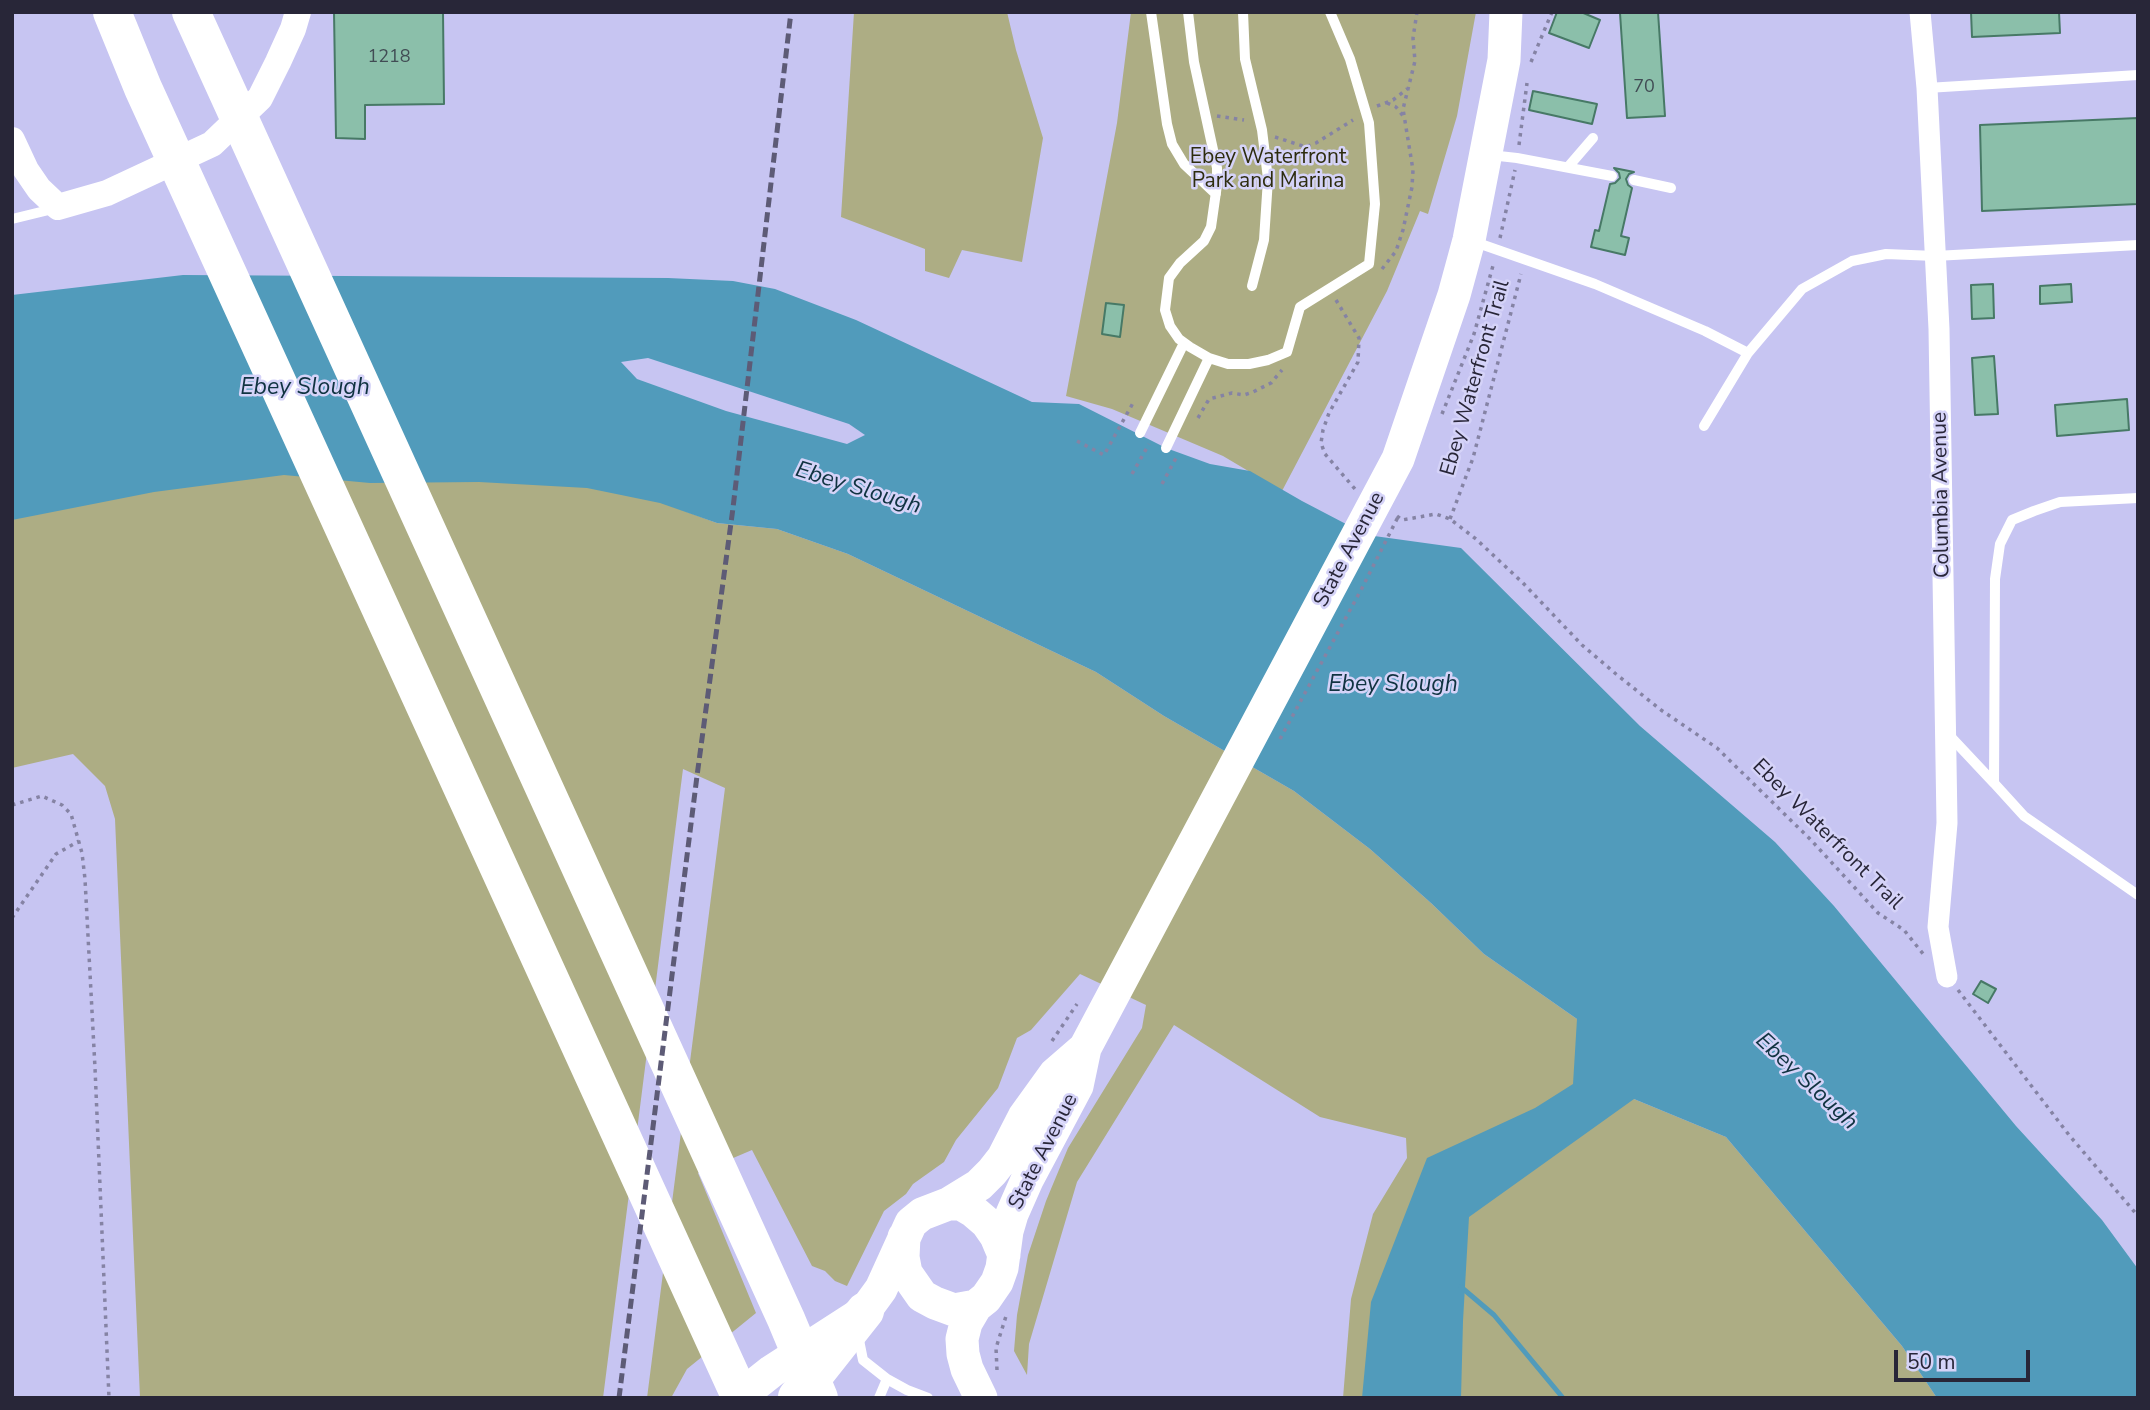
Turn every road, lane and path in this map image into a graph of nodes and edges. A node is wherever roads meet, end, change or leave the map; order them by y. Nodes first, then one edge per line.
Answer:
1 (111, 12) edge
2 (298, 12) edge
3 (1150, 12) edge
4 (1188, 12) edge
5 (1243, 12) edge
6 (1330, 12) edge
7 (1417, 12) edge
8 (1506, 12) edge
9 (1920, 12) edge
10 (191, 13) edge
11 (2138, 75) edge
12 (1927, 88) junction
13 (1387, 103) junction
14 (1376, 106) dead end
15 (1224, 115) dead end
16 (1360, 116) dead end
17 (1404, 118) dead end
18 (1244, 120) dead end
19 (1272, 136) dead end
20 (1593, 138) dead end
21 (12, 140) edge
22 (1487, 155) junction
23 (1568, 167) junction
24 (1612, 176) dead end
25 (1634, 180) dead end
26 (1671, 188) dead end
27 (1216, 194) junction
28 (58, 207) junction
29 (12, 219) edge
30 (1469, 240) junction
31 (2138, 245) edge
32 (1935, 256) junction
33 (1493, 266) dead end
34 (1503, 268) dead end
35 (1513, 271) dead end
36 (1252, 286) dead end
37 (1334, 298) dead end
38 (1184, 343) junction
39 (1748, 353) junction
40 (1209, 358) junction
41 (1133, 403) dead end
42 (1704, 426) dead end
43 (1140, 433) dead end
44 (1077, 441) dead end
45 (1166, 448) dead end
46 (1361, 493) dead end
47 (2138, 498) edge
48 (1392, 513) dead end
49 (1450, 519) junction
50 (1945, 730) junction
51 (1994, 783) junction
52 (12, 805) edge
53 (79, 841) junction
54 (2138, 895) edge
55 (12, 918) edge
56 (1947, 977) junction
57 (1098, 995) junction
58 (1049, 1046) dead end
59 (1085, 1048) junction
60 (948, 1204) junction
61 (2138, 1216) edge
62 (904, 1237) junction
63 (1004, 1255) junction
64 (1011, 1303) dead end
65 (976, 1306) junction
66 (860, 1318) junction
67 (786, 1319) junction
68 (718, 1348) junction
69 (887, 1379) junction
70 (989, 1385) edge
71 (109, 1398) edge
72 (730, 1398) edge
73 (740, 1398) edge
74 (797, 1398) edge
75 (819, 1398) edge
76 (826, 1398) edge
77 (879, 1398) edge
78 (928, 1398) edge

1 - 68 highway
2 - 28 street
3 - 27 lane
4 - 27 lane
5 - 36 lane
6 - 40 lane
7 - 13 path
8 - 22 main road, State Avenue
9 - 12 street, Columbia Avenue
10 - 67 highway
11 - 12 lane
12 - 32 street, Columbia Avenue
13 - 14 path
13 - 17 path
15 - 18 path
16 - 19 path
20 - 23 lane
21 - 28 street
22 - 23 lane
22 - 30 main road, State Avenue
23 - 24 lane
25 - 26 lane
27 - 38 lane
28 - 29 lane
30 - 39 lane
30 - 57 main road, State Avenue
31 - 32 lane
32 - 39 lane
32 - 50 street, Columbia Avenue
33 - 34 path, Ebey Waterfront Trail
35 - 49 path, Ebey Waterfront Trail
37 - 46 path
38 - 40 lane
38 - 43 lane
39 - 42 lane
40 - 45 lane
41 - 44 path
47 - 51 lane
48 - 49 path
49 - 56 path, Ebey Waterfront Trail
50 - 51 lane
50 - 56 street, Columbia Avenue
51 - 54 lane
52 - 53 path
53 - 55 path
53 - 71 path
56 - 61 path, Ebey Waterfront Trail
57 - 58 path
57 - 59 main road, State Avenue
59 - 60 main road, State Avenue
59 - 63 main road, State Avenue
60 - 62 main road
60 - 63 main road
62 - 65 main road
62 - 66 main road
63 - 65 main road
64 - 70 path
65 - 70 main road
66 - 69 lane
66 - 73 main road
66 - 74 highway
67 - 75 highway
67 - 76 highway
68 - 72 highway
68 - 73 highway
69 - 77 lane
69 - 78 lane

